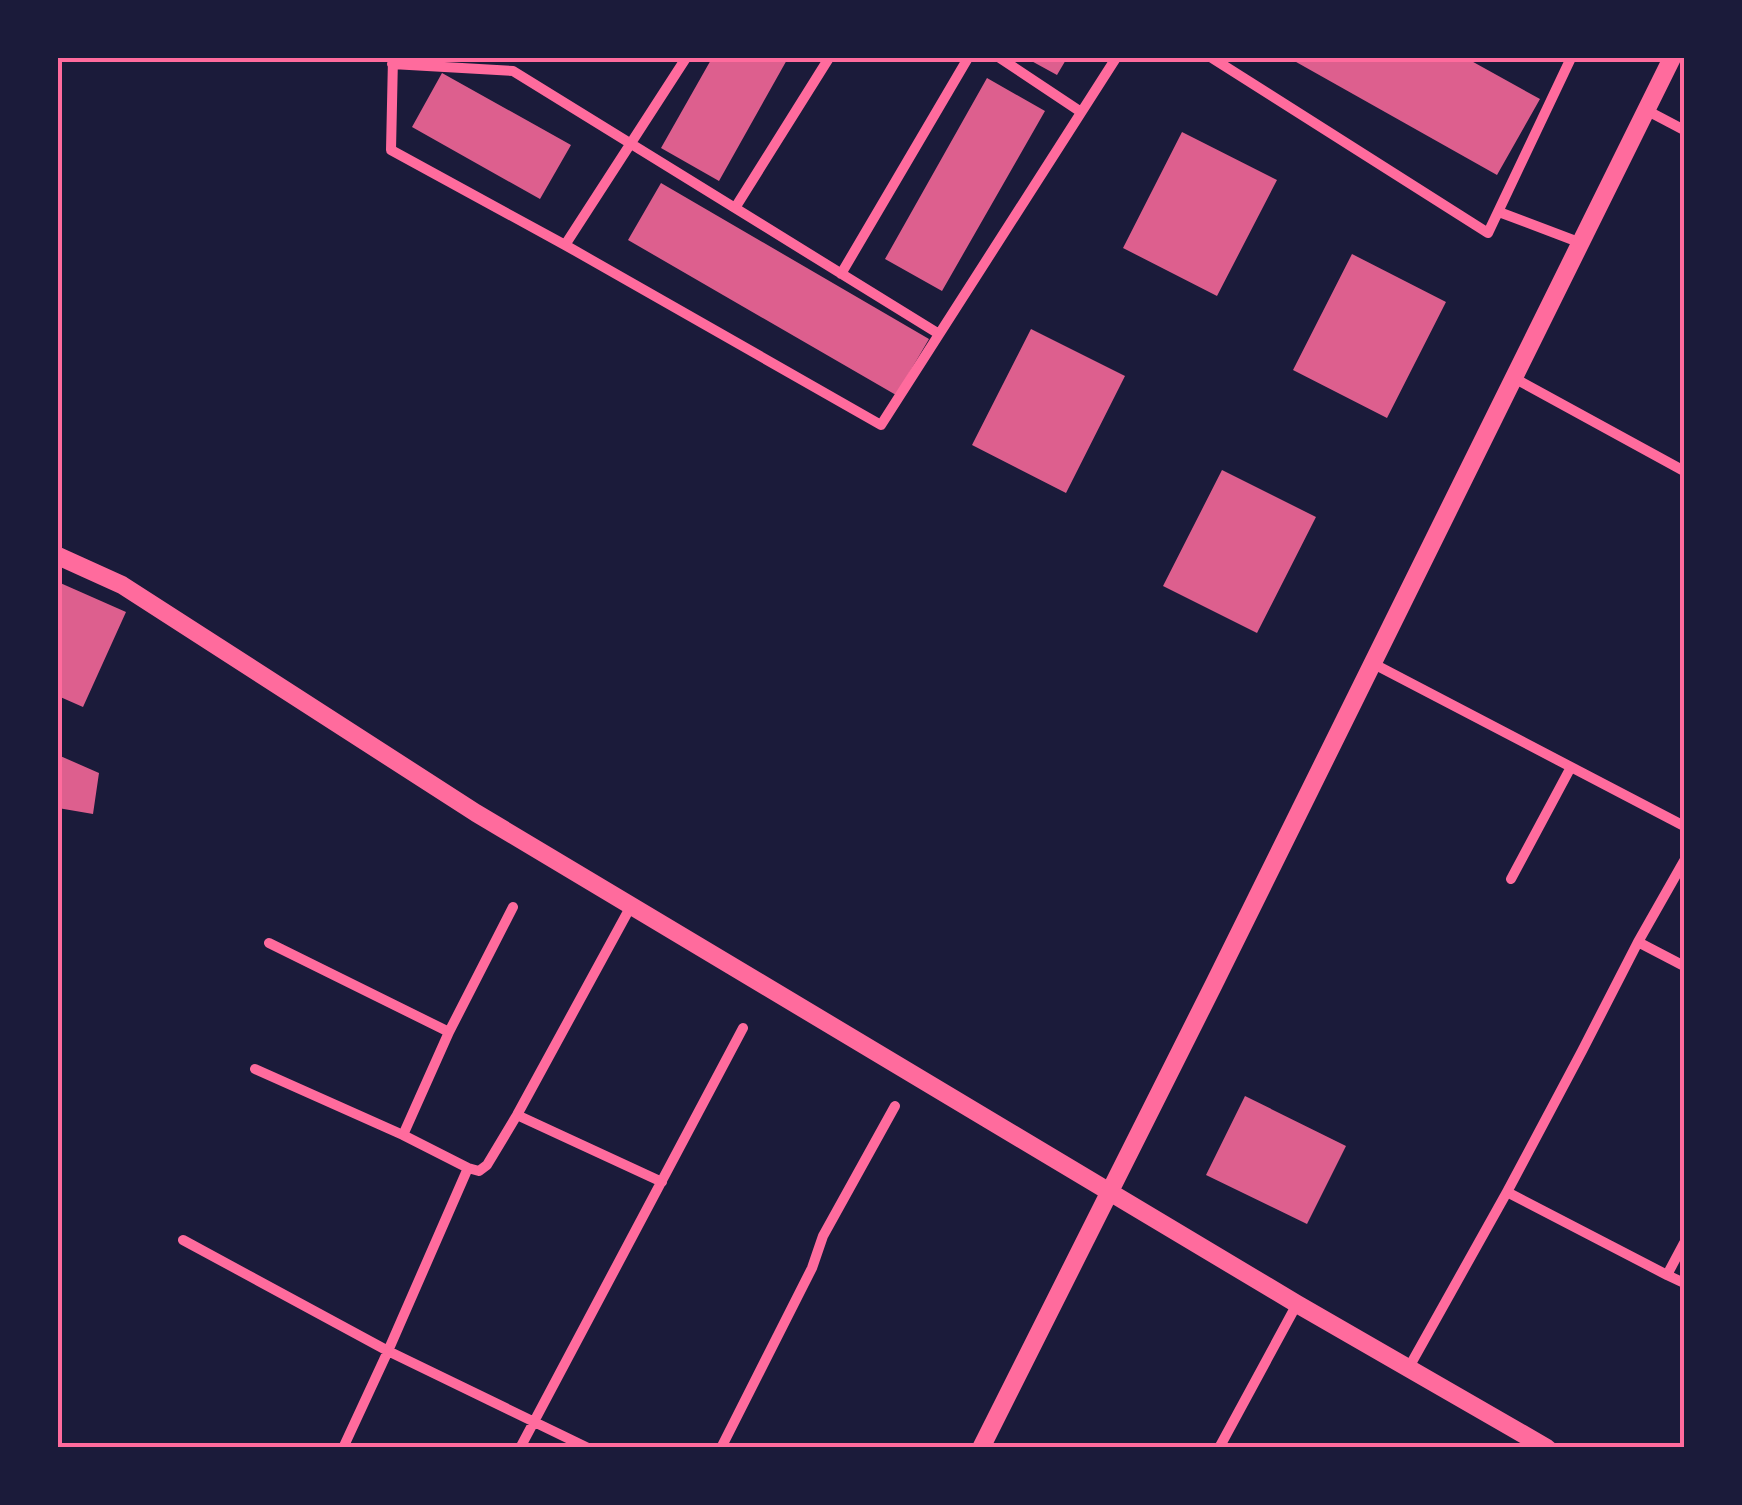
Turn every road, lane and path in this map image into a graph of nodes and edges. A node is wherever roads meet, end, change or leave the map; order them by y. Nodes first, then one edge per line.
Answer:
1 (514, 58) edge
2 (686, 58) edge
3 (829, 58) edge
4 (968, 58) edge
5 (1000, 58) edge
6 (1116, 58) edge
7 (1212, 58) edge
8 (1571, 58) edge
9 (1672, 58) edge
10 (392, 61) edge
11 (512, 71) junction
12 (1646, 110) junction
13 (1081, 112) junction
14 (1684, 130) edge
15 (630, 143) junction
16 (735, 208) junction
17 (1499, 212) junction
18 (1580, 243) junction
19 (565, 245) junction
20 (841, 274) junction
21 (939, 334) junction
22 (1514, 378) junction
23 (1684, 470) edge
24 (58, 556) edge
25 (1372, 664) junction
26 (1571, 768) junction
27 (1684, 826) edge
28 (1684, 861) edge
29 (1511, 879) dead end
30 (632, 906) junction
31 (513, 907) dead end
32 (1638, 942) junction
33 (268, 943) dead end
34 (1684, 966) edge
35 (743, 1028) dead end
36 (449, 1032) junction
37 (255, 1069) dead end
38 (895, 1106) dead end
39 (518, 1115) junction
40 (403, 1135) junction
41 (468, 1168) junction
42 (662, 1182) junction
43 (1507, 1192) junction
44 (1110, 1193) junction
45 (183, 1240) dead end
46 (1684, 1243) edge
47 (1667, 1275) junction
48 (1684, 1283) edge
49 (1296, 1304) junction
50 (388, 1351) junction
51 (1408, 1369) junction
52 (533, 1421) junction
53 (342, 1448) edge
54 (520, 1448) edge
55 (588, 1448) edge
56 (721, 1448) edge
57 (982, 1448) edge
58 (1218, 1448) edge
59 (1547, 1448) edge

1 - 11 street
2 - 15 street
3 - 16 street
4 - 20 street
5 - 13 street
6 - 13 street
7 - 17 street
8 - 17 street
9 - 12 street
10 - 11 street
10 - 19 street
11 - 15 street
12 - 14 street
12 - 18 street
13 - 21 street
15 - 16 street
15 - 19 street
16 - 20 street
17 - 18 street
18 - 22 street
19 - 21 street
20 - 21 street
22 - 23 street
22 - 25 street
24 - 30 street
25 - 26 street
25 - 44 street
26 - 27 street
26 - 29 street
28 - 32 street
30 - 39 street
30 - 44 street
31 - 36 street
32 - 34 street
32 - 43 street
33 - 36 street
35 - 42 street
36 - 40 street
37 - 40 street
38 - 56 street
39 - 41 street
39 - 42 street
40 - 41 street
41 - 50 street
42 - 52 street
43 - 47 street
43 - 51 street
44 - 49 street
44 - 57 street
45 - 50 street
46 - 47 street
47 - 48 street
49 - 51 street
49 - 58 street
50 - 52 street
50 - 53 street
51 - 59 street
52 - 54 street
52 - 55 street

